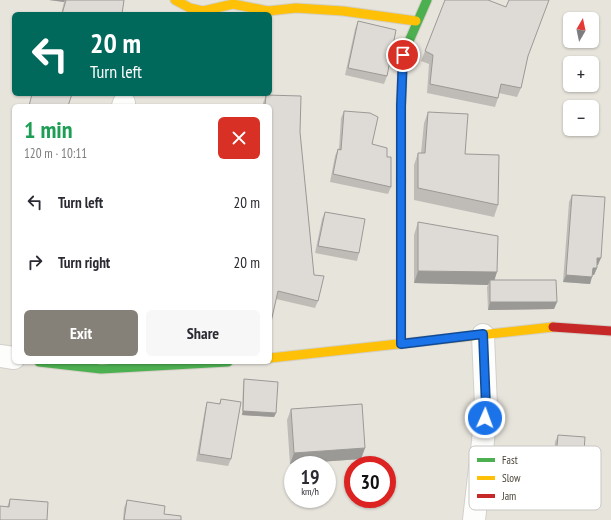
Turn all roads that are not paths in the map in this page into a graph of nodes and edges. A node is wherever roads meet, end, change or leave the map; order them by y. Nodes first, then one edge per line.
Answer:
1 (174, 0) edge
2 (427, 0) edge
3 (297, 4) edge
4 (416, 22) junction
5 (611, 331) edge
6 (483, 334) junction
7 (401, 344) junction
8 (0, 356) edge
9 (12, 358) edge
10 (272, 358) edge
11 (80, 364) edge
12 (198, 364) edge
13 (101, 365) edge
14 (483, 446) edge
15 (475, 510) edge
16 (474, 520) edge

1 - 3 street
2 - 4 street
3 - 4 street
4 - 7 street
5 - 6 street
6 - 7 street
6 - 14 street
7 - 10 street
8 - 9 street
11 - 13 street
12 - 13 street
15 - 16 street

